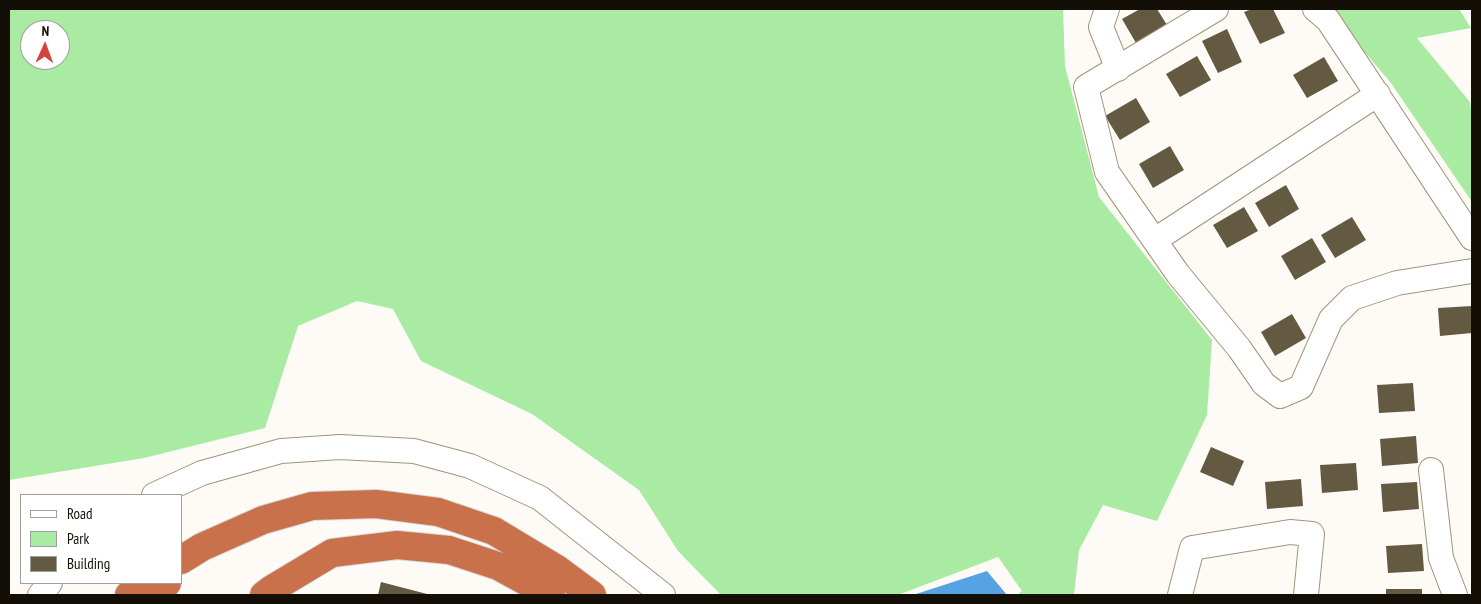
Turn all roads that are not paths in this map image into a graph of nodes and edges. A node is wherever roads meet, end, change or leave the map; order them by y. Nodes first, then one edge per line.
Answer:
1 (1106, 9) edge
2 (1216, 9) edge
3 (1315, 9) edge
4 (1118, 69) junction
5 (1378, 94) junction
6 (1472, 238) edge
7 (1155, 240) junction
8 (1472, 271) edge
9 (1430, 470) dead end
10 (156, 494) edge
11 (192, 553) edge
12 (182, 567) edge
13 (49, 584) edge
14 (143, 584) edge
15 (166, 584) edge
16 (40, 595) edge
17 (129, 595) edge
18 (155, 595) edge
19 (264, 595) edge
20 (551, 595) edge
21 (592, 595) edge
22 (663, 595) edge
23 (1180, 595) edge
24 (1306, 595) edge
25 (1455, 595) edge

1 - 4 street
2 - 4 street
3 - 5 street
4 - 7 street
5 - 6 street
5 - 7 street
7 - 8 street
9 - 25 street
10 - 22 street
11 - 12 highway
11 - 21 highway
13 - 16 street
14 - 17 highway
15 - 18 highway
19 - 20 highway
23 - 24 street

